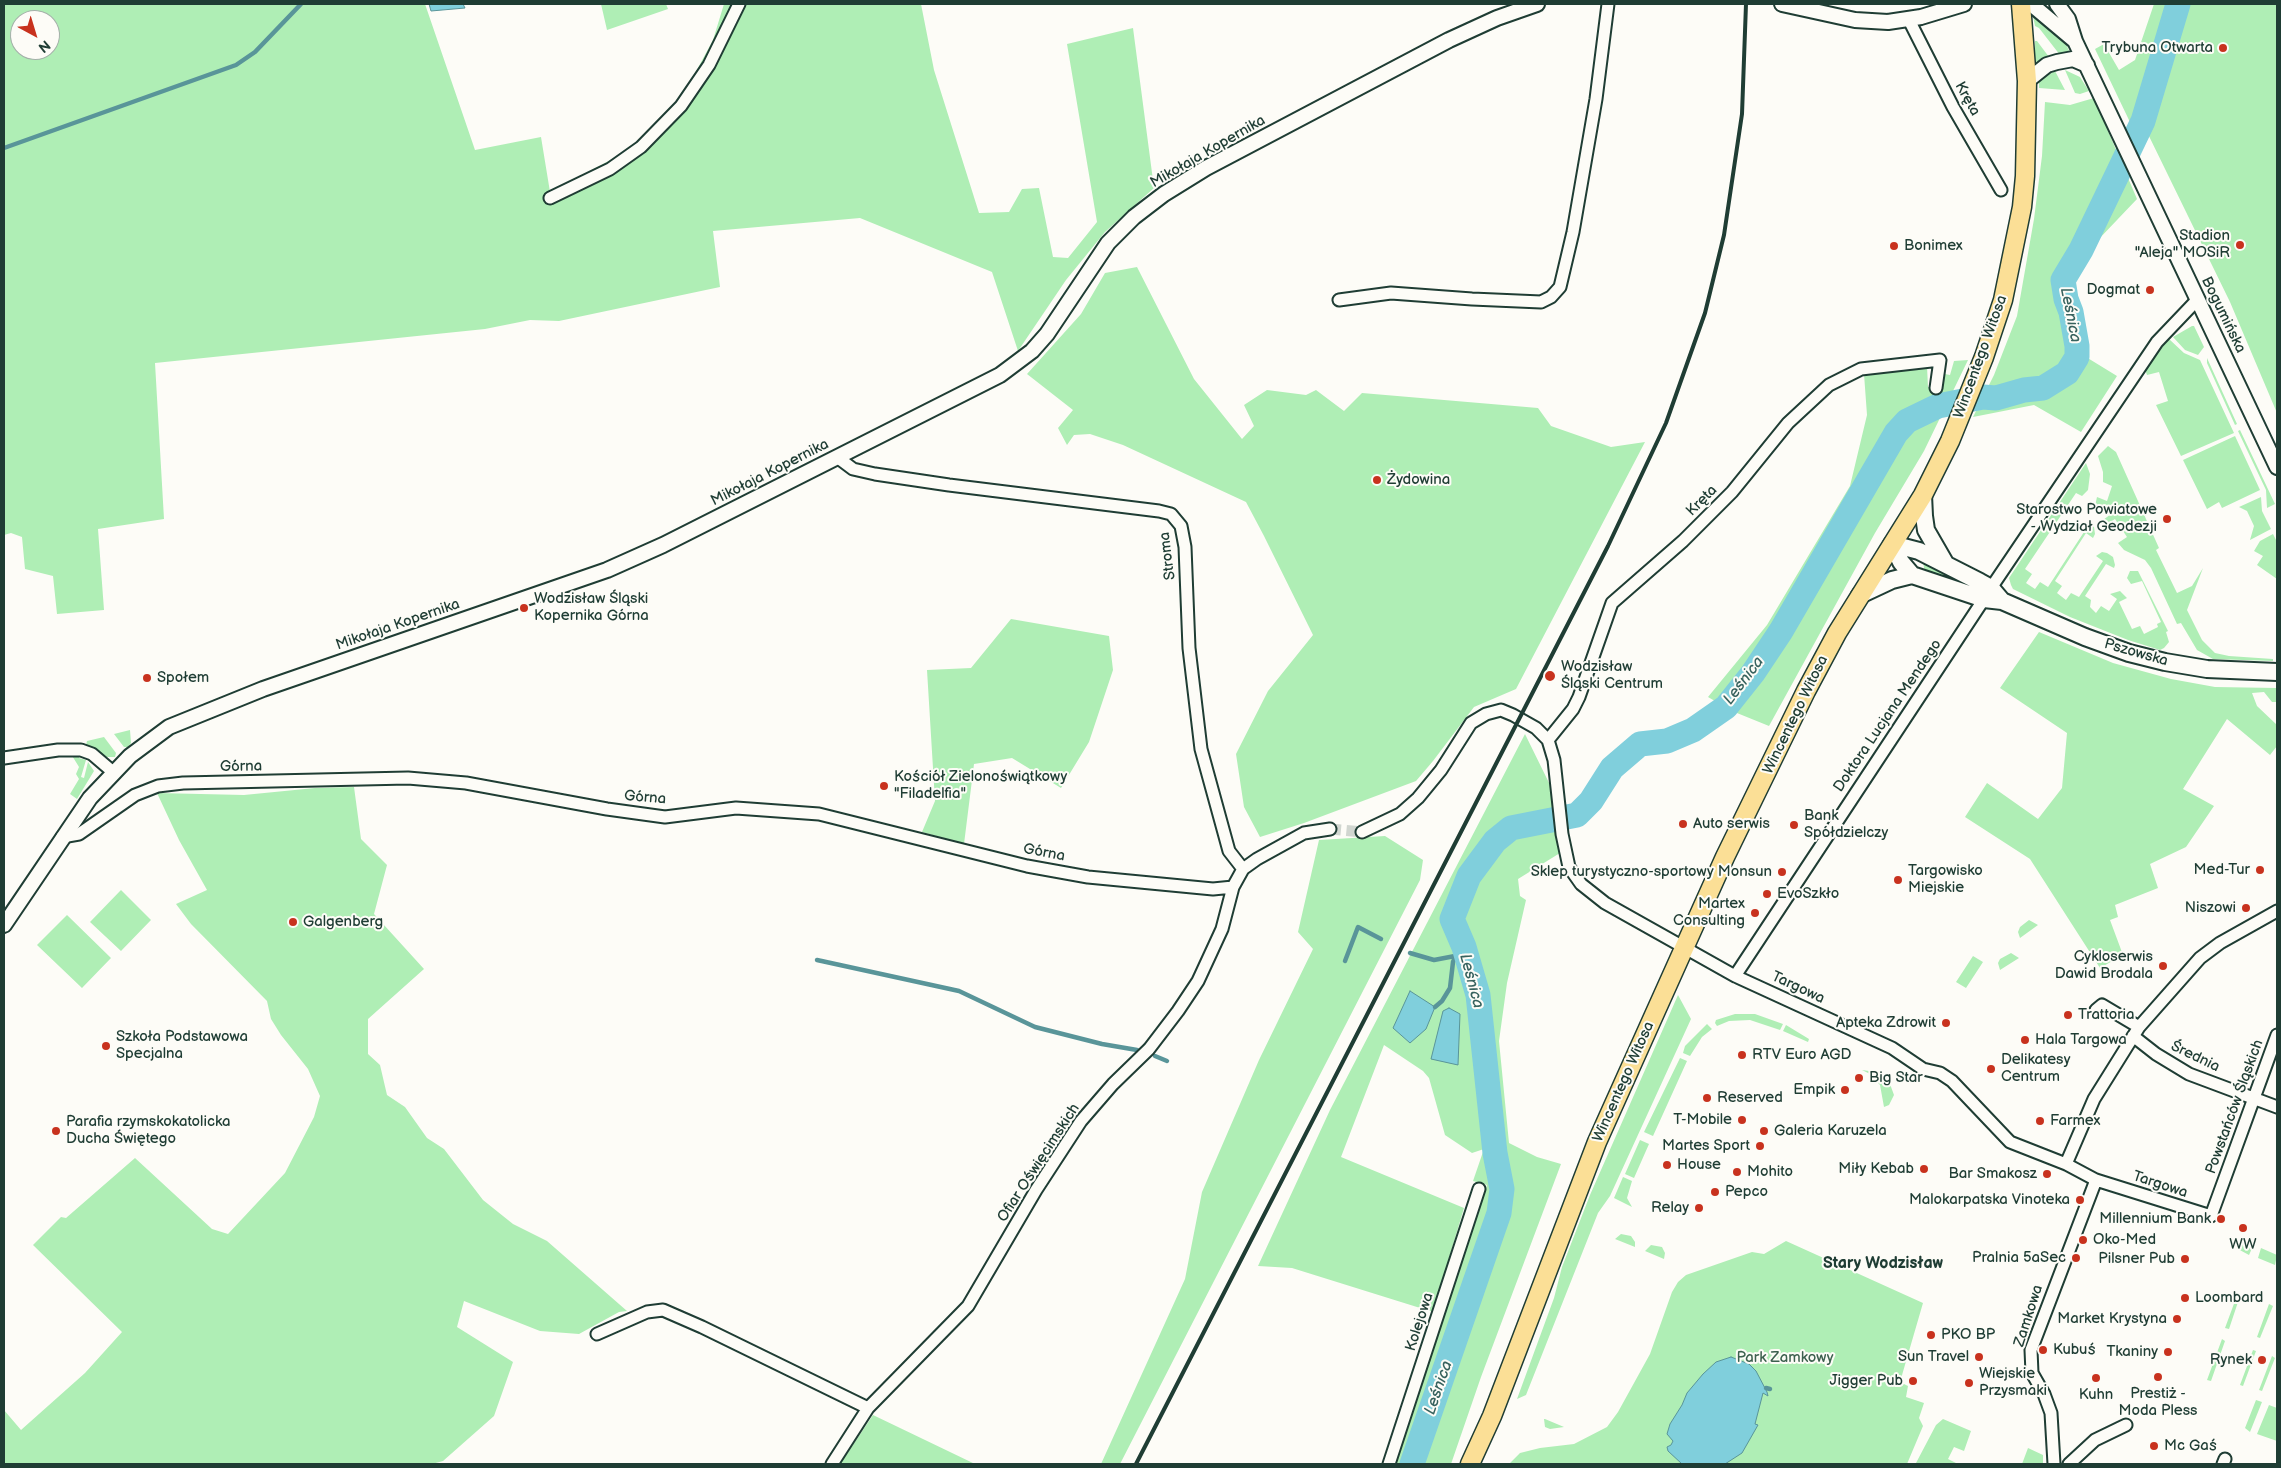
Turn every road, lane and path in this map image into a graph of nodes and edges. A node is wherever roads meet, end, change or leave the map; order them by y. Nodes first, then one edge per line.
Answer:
1 (739, 4) edge
2 (1537, 4) edge
3 (1608, 4) edge
4 (1782, 4) edge
5 (1964, 4) edge
6 (2021, 4) edge
7 (2031, 4) edge
8 (2057, 4) edge
9 (1909, 20) junction
10 (2075, 41) junction
11 (2087, 65) junction
12 (2027, 81) junction
13 (2001, 190) dead end
14 (550, 198) dead end
15 (2198, 299) junction
16 (1339, 300) dead end
17 (1936, 388) dead end
18 (837, 457) junction
19 (2277, 467) edge
20 (1924, 495) junction
21 (1892, 544) junction
22 (1946, 565) junction
23 (1912, 575) junction
24 (1987, 593) junction
25 (1860, 595) junction
26 (2277, 672) edge
27 (1548, 740) junction
28 (4, 758) edge
29 (113, 772) junction
30 (1330, 829) tunnel mouth
31 (1362, 832) tunnel mouth
32 (62, 836) junction
33 (1243, 870) junction
34 (1234, 887) junction
35 (2277, 911) edge
36 (4, 925) edge
37 (1684, 949) junction
38 (1735, 976) junction
39 (2096, 1010) dead end
40 (2136, 1032) junction
41 (2277, 1035) edge
42 (2254, 1098) junction
43 (2277, 1107) edge
44 (2066, 1164) junction
45 (2096, 1180) junction
46 (1479, 1189) dead end
47 (2211, 1216) joint
48 (597, 1334) dead end
49 (868, 1408) junction
50 (1492, 1416) junction
51 (2126, 1425) dead end
52 (832, 1464) edge
53 (1389, 1464) edge
54 (1470, 1464) edge
55 (1483, 1464) edge
56 (2054, 1464) edge
57 (2069, 1464) edge

1 - 14 street
2 - 18 street, Mikołaja Kopernika
3 - 16 street
4 - 9 street
5 - 9 street
6 - 12 main road, Wincentego Witosa
7 - 10 street, Bogumińska
8 - 10 street, Bogumińska
9 - 13 street, Kręta
10 - 11 street, Bogumińska
11 - 12 street
11 - 15 street, Bogumińska
12 - 20 main road, Wincentego Witosa
15 - 19 street, Bogumińska
15 - 24 street, Doktora Lucjana Mendego
17 - 27 street, Kręta
18 - 29 street, Mikołaja Kopernika
18 - 33 street, Stroma
20 - 21 main road, Wincentego Witosa
20 - 22 main road
21 - 22 main road, Pszowska
21 - 23 main road
21 - 25 main road, Wincentego Witosa
22 - 24 main road, Pszowska
23 - 24 main road
23 - 25 main road
24 - 26 main road, Pszowska
24 - 38 street, Doktora Lucjana Mendego
25 - 37 main road, Wincentego Witosa
27 - 31 street
27 - 37 street, Targowa
28 - 29 street
29 - 32 street, Mikołaja Kopernika
30 - 33 street, Ofiar Oświęcimskich
32 - 34 street, Górna
32 - 36 street, Mikołaja Kopernika
33 - 34 street, Ofiar Oświęcimskich
34 - 49 street, Ofiar Oświęcimskich
35 - 40 street
37 - 38 street, Targowa
37 - 50 main road, Wincentego Witosa
38 - 44 street, Targowa
39 - 40 street, Średnia
40 - 42 street, Średnia
40 - 44 street
41 - 42 street, Powstańców Śląskich
42 - 43 street, Średnia
42 - 47 street, Powstańców Śląskich
44 - 45 street, Targowa
45 - 47 street, Targowa
45 - 56 street, Zamkowa
46 - 53 street, Kolejowa
48 - 49 street
49 - 52 street, Ofiar Oświęcimskich
50 - 54 main road, Wincentego Witosa
50 - 55 main road, Wincentego Witosa
51 - 57 street

